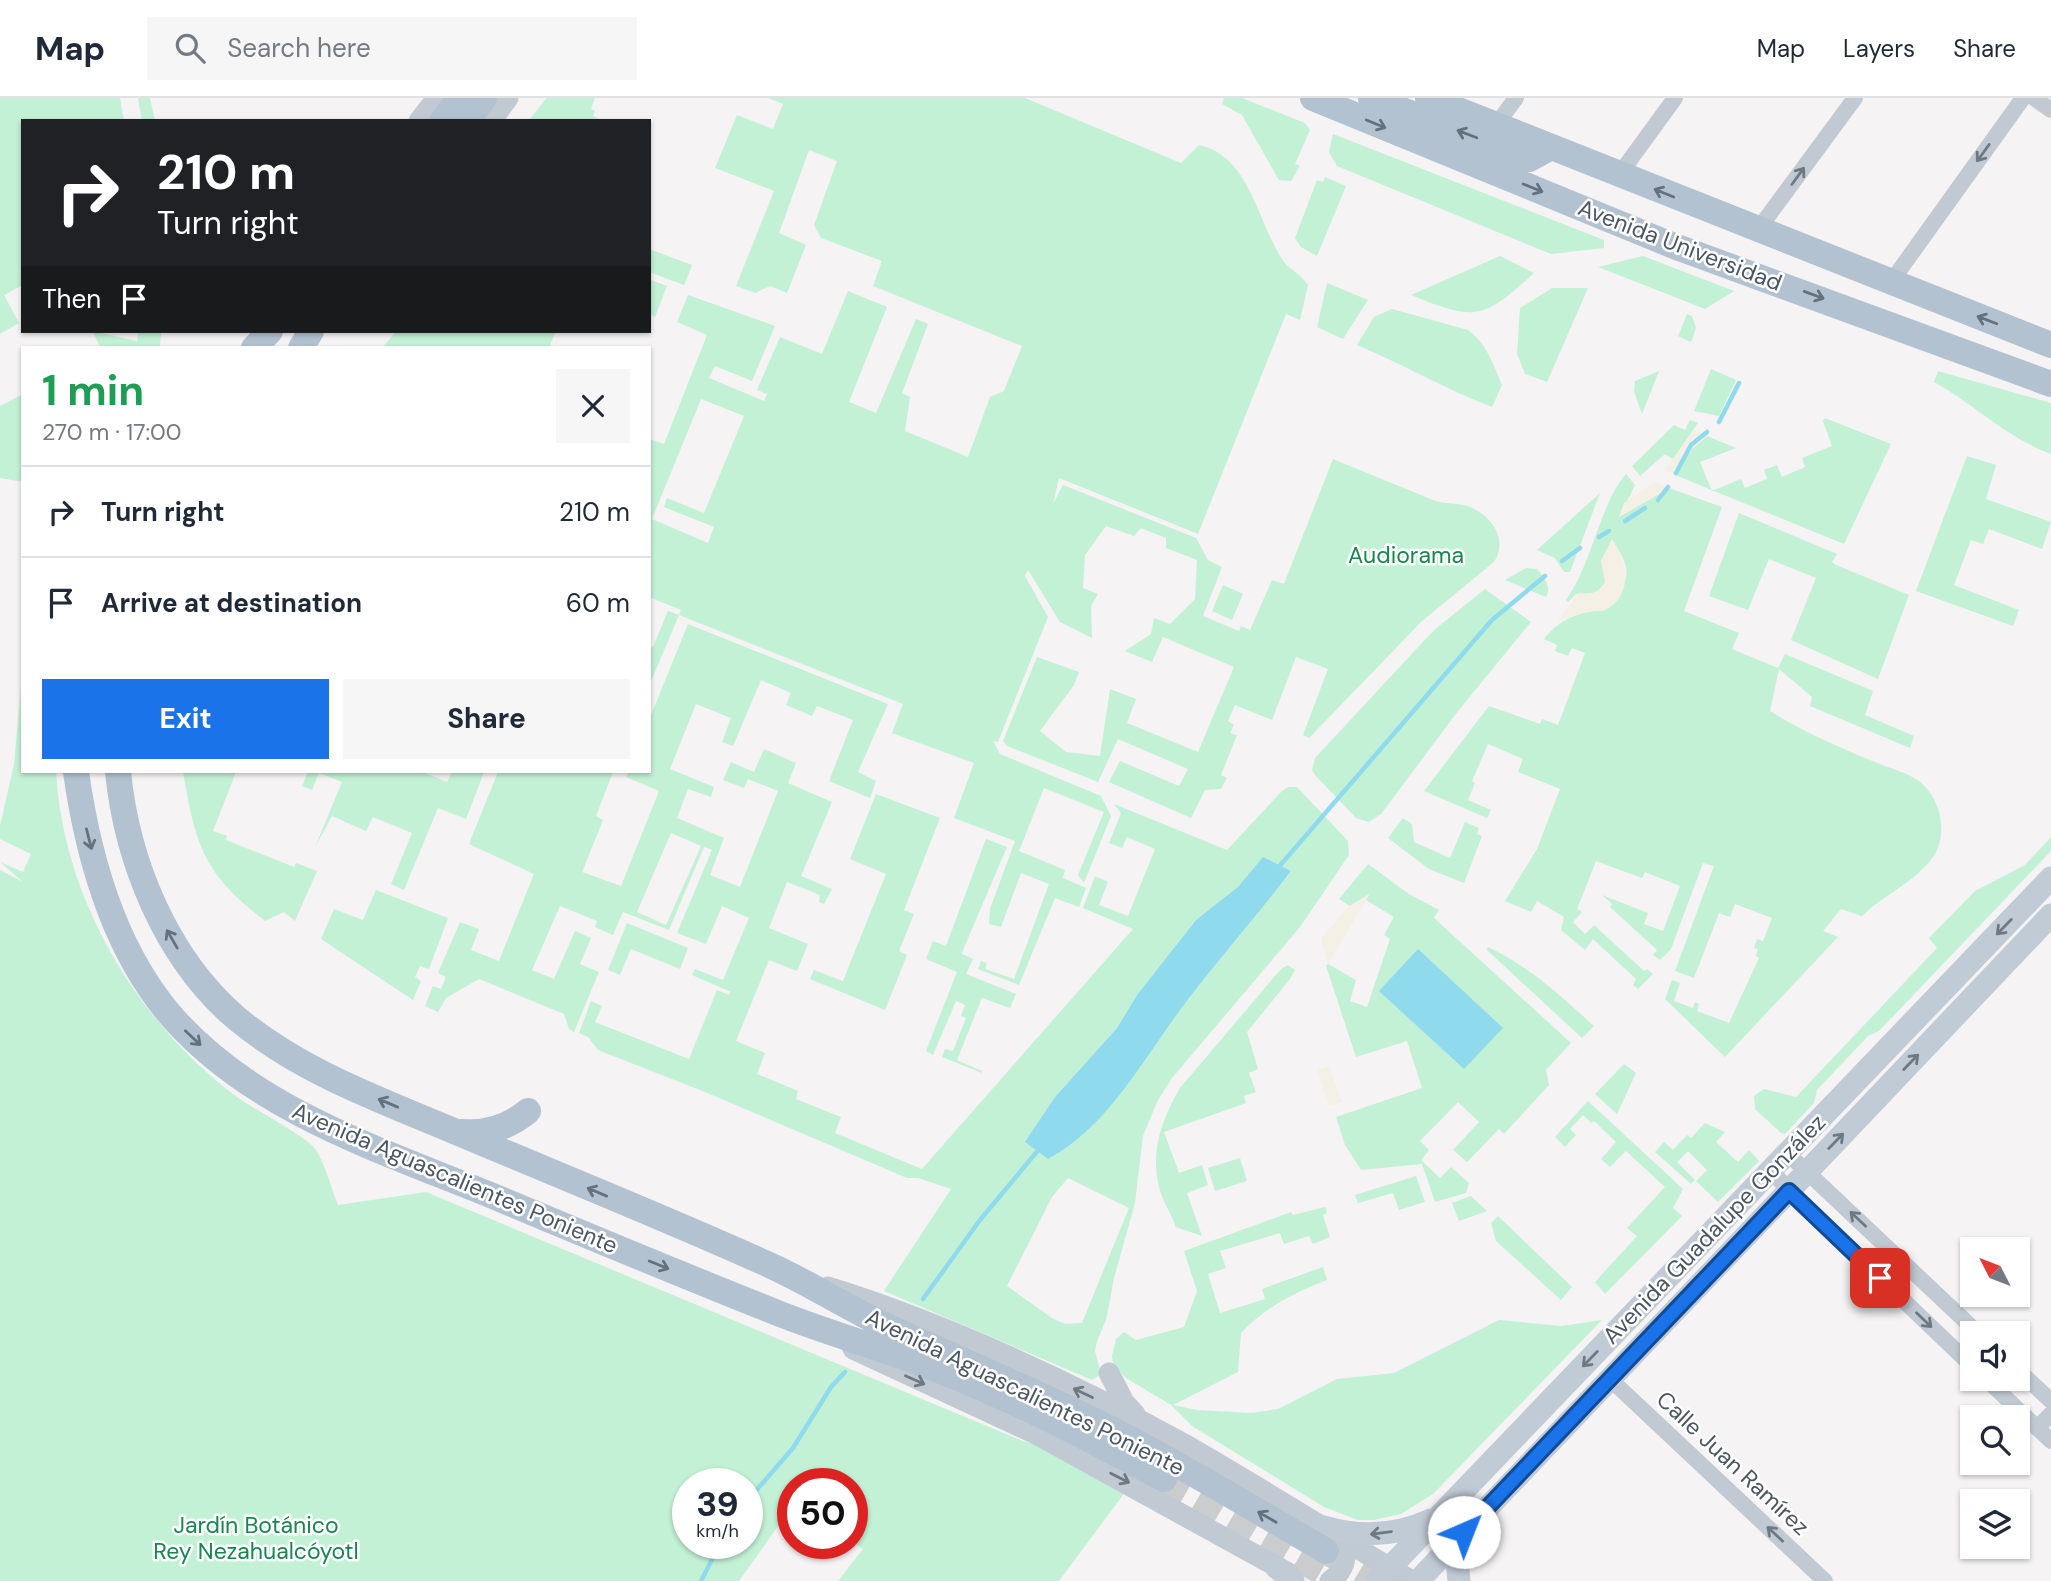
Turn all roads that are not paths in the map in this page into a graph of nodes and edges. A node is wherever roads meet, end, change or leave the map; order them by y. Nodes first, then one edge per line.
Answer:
1 (437, 98) edge
2 (460, 98) edge
3 (484, 98) edge
4 (508, 98) edge
5 (1371, 98) edge
6 (1428, 98) edge
7 (1516, 98) edge
8 (1675, 98) edge
9 (1855, 98) edge
10 (2023, 98) edge
11 (2034, 98) edge
12 (1330, 101) edge
13 (2051, 110) edge
14 (421, 119) edge
15 (444, 119) edge
16 (468, 119) edge
17 (492, 119) edge
18 (1496, 125) junction
19 (1552, 147) junction
20 (1619, 175) junction
21 (1757, 231) junction
22 (1891, 282) junction
23 (1896, 324) junction
24 (268, 333) edge
25 (322, 333) edge
26 (2051, 345) edge
27 (256, 346) edge
28 (306, 346) edge
29 (2051, 359) edge
30 (2051, 384) edge
31 (76, 773) edge
32 (118, 773) edge
33 (2051, 878) edge
34 (2051, 915) edge
35 (528, 1111) dead end
36 (455, 1132) junction
37 (1787, 1153) junction
38 (1771, 1170) junction
39 (1807, 1171) junction
40 (1789, 1191) junction
41 (795, 1277) junction
42 (1965, 1321) edge
43 (811, 1326) junction
44 (1960, 1355) edge
45 (1109, 1373) dead end
46 (1610, 1379) junction
47 (2030, 1381) edge
48 (1998, 1391) edge
49 (2051, 1401) edge
50 (2051, 1414) edge
51 (1144, 1423) junction
52 (2037, 1428) junction
53 (2051, 1441) edge
54 (1164, 1479) tunnel mouth
55 (1437, 1518) junction
56 (1464, 1532) junction
57 (1329, 1538) junction
58 (1284, 1574) edge
59 (1383, 1574) edge
60 (1302, 1581) edge
61 (1331, 1581) edge
62 (1412, 1581) edge
63 (1418, 1581) edge
64 (1459, 1581) edge
65 (1825, 1581) edge

1 - 14 street
2 - 15 main road
3 - 16 main road
4 - 17 street
19 -> 5 main road
6 - 18 main road, Avenida Universidad
7 - 18 street
8 - 20 street
21 -> 9 street
10 -> 22 street
11 - 13 street
12 -> 23 main road, Avenida Universidad
18 - 19 main road, Avenida Universidad
19 - 20 main road, Avenida Universidad
21 -> 20 main road, Avenida Universidad
21 - 22 main road, Avenida Universidad
26 -> 22 main road, Avenida Universidad
23 - 29 main road
23 - 30 main road, Avenida Universidad
24 - 27 main road
25 - 28 street
31 -> 43 main road, Avenida Aguascalientes Poniente
36 -> 32 main road, Avenida Aguascalientes Poniente
33 -> 37 main road, Avenida Guadalupe González
39 -> 34 main road, Avenida Guadalupe González
35 - 36 main road
41 -> 36 main road, Avenida Aguascalientes Poniente
37 - 38 main road, Avenida Guadalupe González
37 - 39 street
38 - 40 street
38 -> 55 main road, Avenida Guadalupe González
39 - 40 main road, Avenida Guadalupe González
42 -> 39 street
40 -> 44 street
40 - 46 main road, Avenida Guadalupe González
51 -> 41 street, Avenida Aguascalientes Poniente
57 -> 41 main road, Avenida Aguascalientes Poniente
43 - 54 main road, Avenida Aguascalientes Poniente
43 -> 58 street, Avenida Aguascalientes Poniente
45 - 51 street
46 - 56 main road, Avenida Guadalupe González
65 -> 46 street, Calle Juan Ramírez
47 - 49 street
48 - 52 street
50 - 52 street
51 - 57 street, Avenida Aguascalientes Poniente
52 - 53 street
55 -> 57 main road
55 - 59 main road, Avenida Guadalupe González
56 - 63 main road, Avenida Guadalupe González
56 - 64 main road
57 - 59 street, Avenida Aguascalientes Poniente
57 - 61 street
58 - 60 street, Avenida Aguascalientes Poniente
59 - 62 street, Avenida Aguascalientes Poniente

